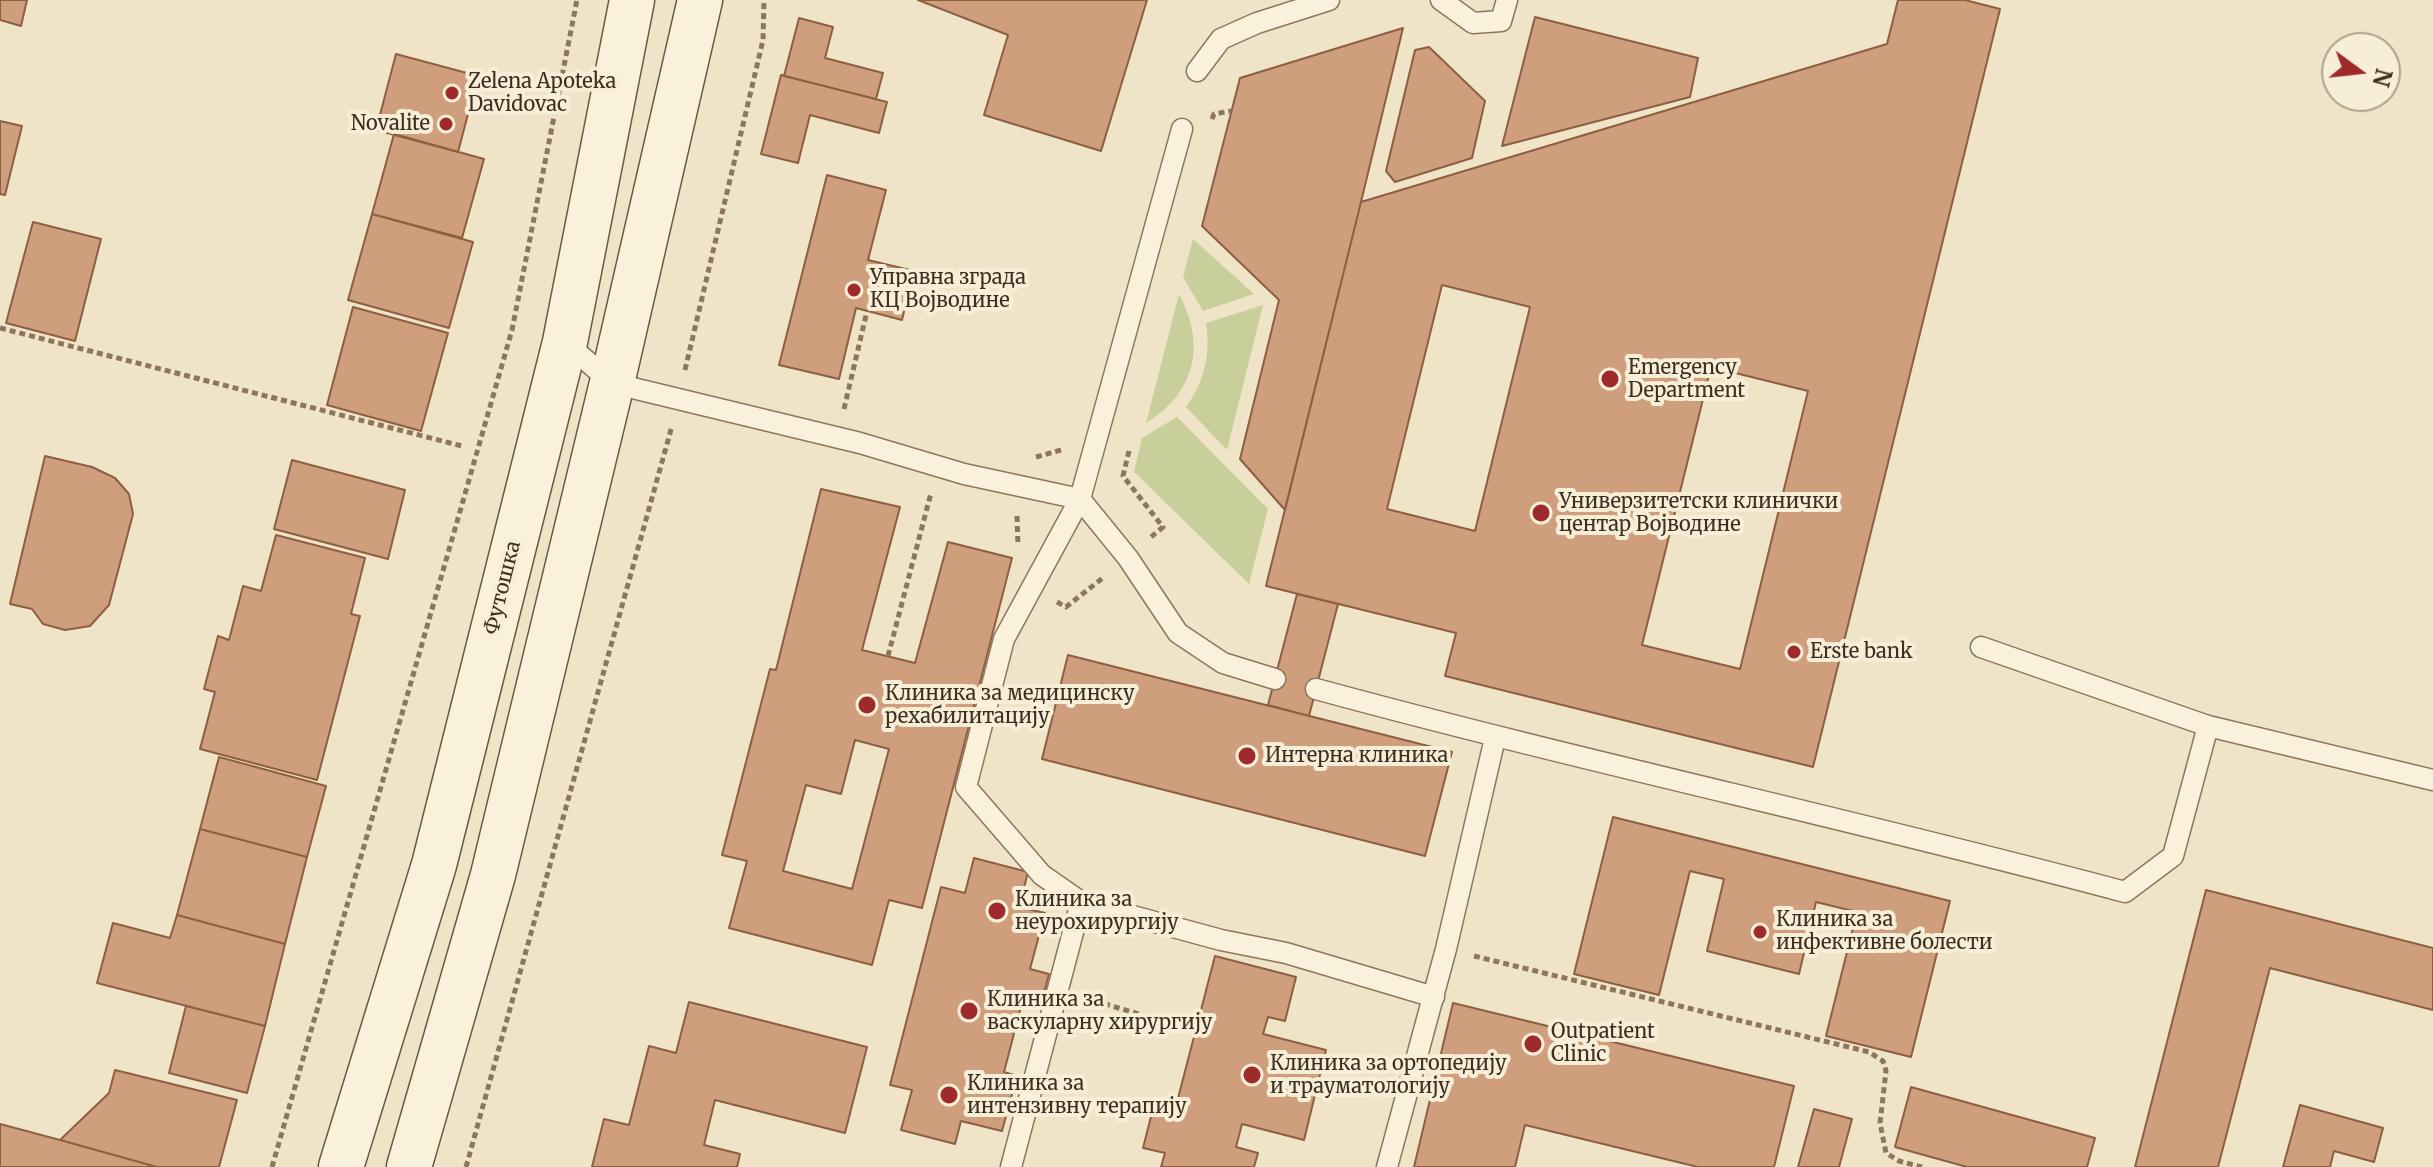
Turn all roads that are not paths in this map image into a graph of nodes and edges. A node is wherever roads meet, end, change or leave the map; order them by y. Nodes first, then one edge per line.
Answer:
1 (632, 0) edge
2 (700, 0) edge
3 (1332, 0) edge
4 (1441, 0) edge
5 (1507, 0) edge
6 (1197, 71) dead end
7 (1182, 129) dead end
8 (565, 342) junction
9 (612, 383) junction
10 (1080, 499) junction
11 (1981, 647) dead end
12 (1275, 679) dead end
13 (1316, 689) dead end
14 (2208, 726) junction
15 (1495, 738) junction
16 (2433, 780) edge
17 (1081, 902) junction
18 (1434, 997) junction
19 (1017, 1166) edge
20 (341, 1167) edge
21 (409, 1167) edge
22 (1387, 1167) edge

1 - 8 main road, Футошка
2 - 9 main road
3 - 6 lane
4 - 5 lane
7 - 10 lane
8 - 9 lane
8 - 20 main road, Футошка
9 - 10 lane
9 - 21 main road
10 - 12 lane
10 - 17 lane
11 - 14 lane
13 - 15 lane
14 - 15 lane
14 - 16 lane
15 - 18 lane
17 - 18 lane
17 - 19 lane
18 - 22 lane

